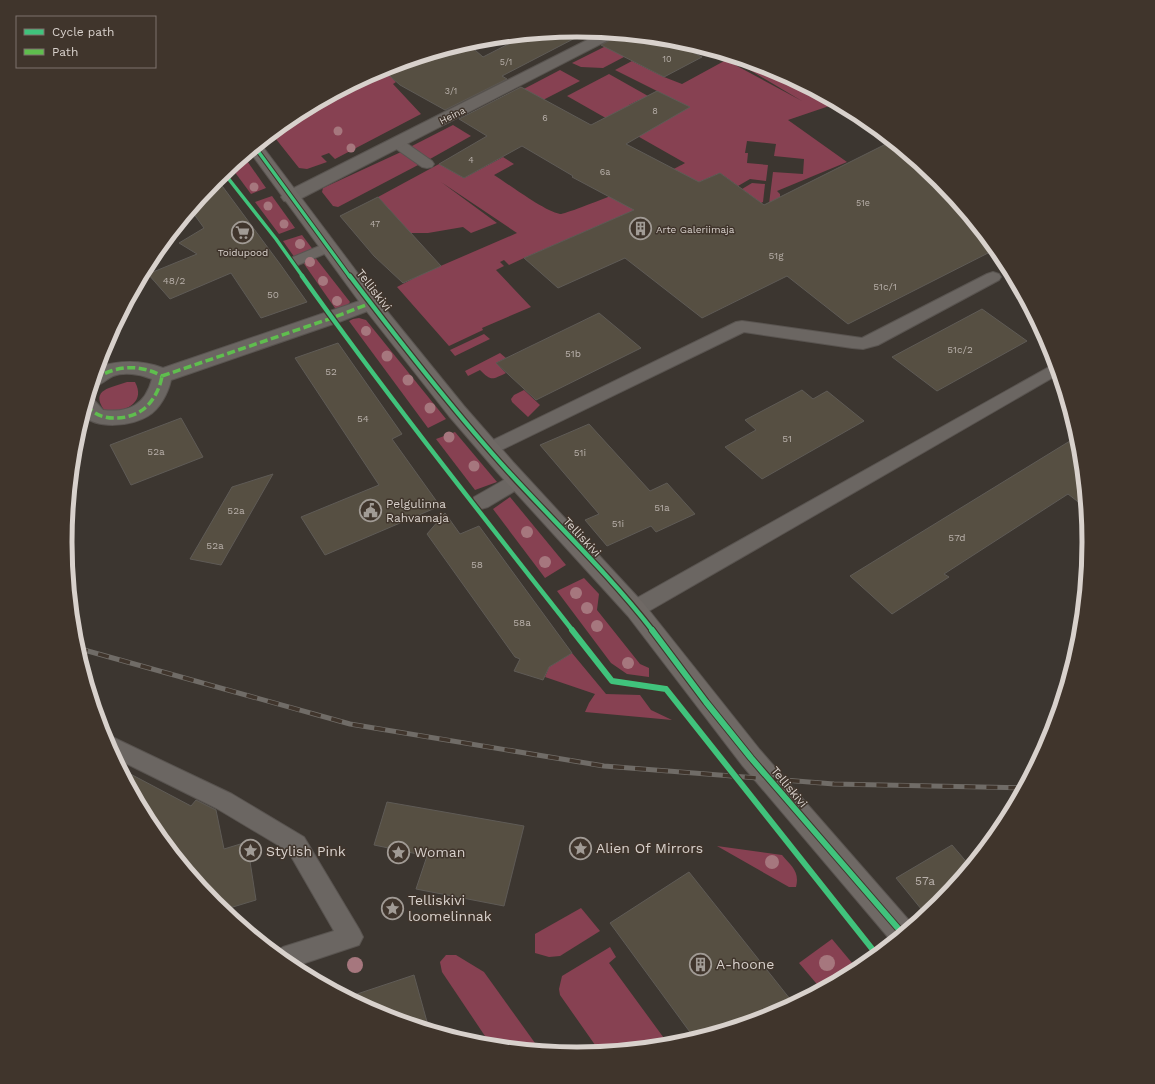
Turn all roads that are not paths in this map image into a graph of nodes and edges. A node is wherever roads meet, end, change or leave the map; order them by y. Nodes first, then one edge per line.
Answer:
1 (605, 38) edge
2 (397, 143) junction
3 (258, 151) edge
4 (427, 164) dead end
5 (290, 197) junction
6 (329, 248) junction
7 (298, 260) dead end
8 (993, 276) dead end
9 (371, 303) junction
10 (1052, 371) edge
11 (101, 375) edge
12 (162, 376) junction
13 (90, 410) edge
14 (488, 449) junction
15 (517, 481) junction
16 (481, 502) dead end
17 (635, 610) junction
18 (117, 749) edge
19 (900, 930) edge
20 (291, 957) edge

1 - 2 street, Heina
2 - 4 lane
2 - 5 street, Heina
3 - 5 street, Telliskivi
5 - 6 street, Telliskivi
6 - 7 lane
6 - 9 street, Telliskivi
8 - 14 lane
9 - 12 street
9 - 14 street, Telliskivi
10 - 17 lane
11 - 12 street
12 - 13 street
14 - 15 street, Telliskivi
15 - 16 lane
15 - 17 street, Telliskivi
17 - 19 street, Telliskivi
18 - 20 lane

